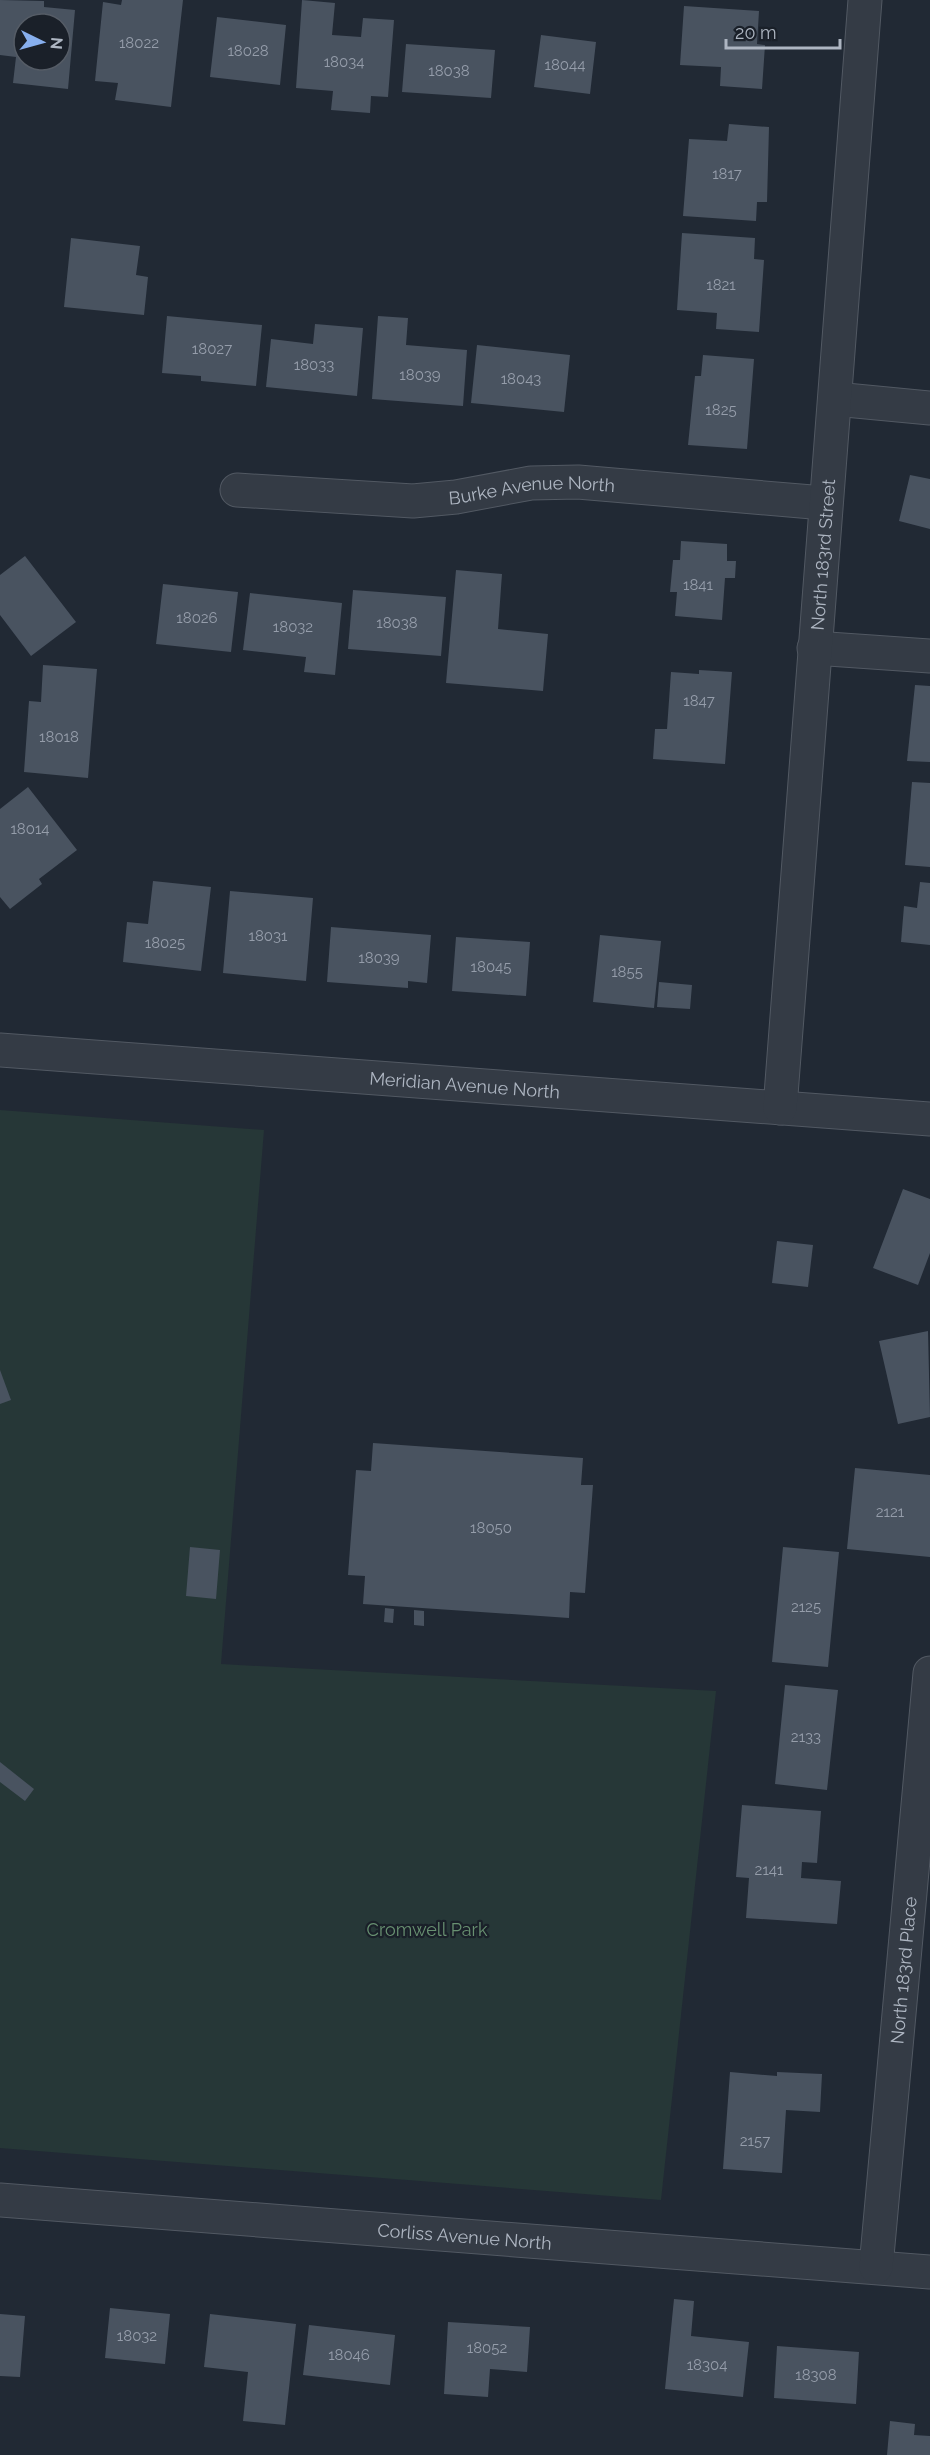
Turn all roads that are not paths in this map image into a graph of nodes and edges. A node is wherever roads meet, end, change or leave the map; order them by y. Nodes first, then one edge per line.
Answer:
1 (865, 0) edge
2 (836, 399) junction
3 (930, 408) edge
4 (237, 490) dead end
5 (825, 503) junction
6 (814, 648) junction
7 (930, 656) edge
8 (0, 1050) edge
9 (780, 1108) junction
10 (930, 1119) edge
11 (930, 1673) edge
12 (928, 1732) edge
13 (0, 2200) edge
14 (876, 2267) junction
15 (930, 2272) edge

1 - 2 street, North 183rd Street
2 - 3 street
2 - 5 street, North 183rd Street
4 - 5 street, Burke Avenue North
5 - 6 street, North 183rd Street
6 - 7 street
6 - 9 street, North 183rd Street
8 - 9 street, Meridian Avenue North
9 - 10 street, Meridian Avenue North
11 - 12 street, North 183rd Place
12 - 14 street, North 183rd Place
13 - 14 street, Corliss Avenue North
14 - 15 street, Corliss Avenue North

